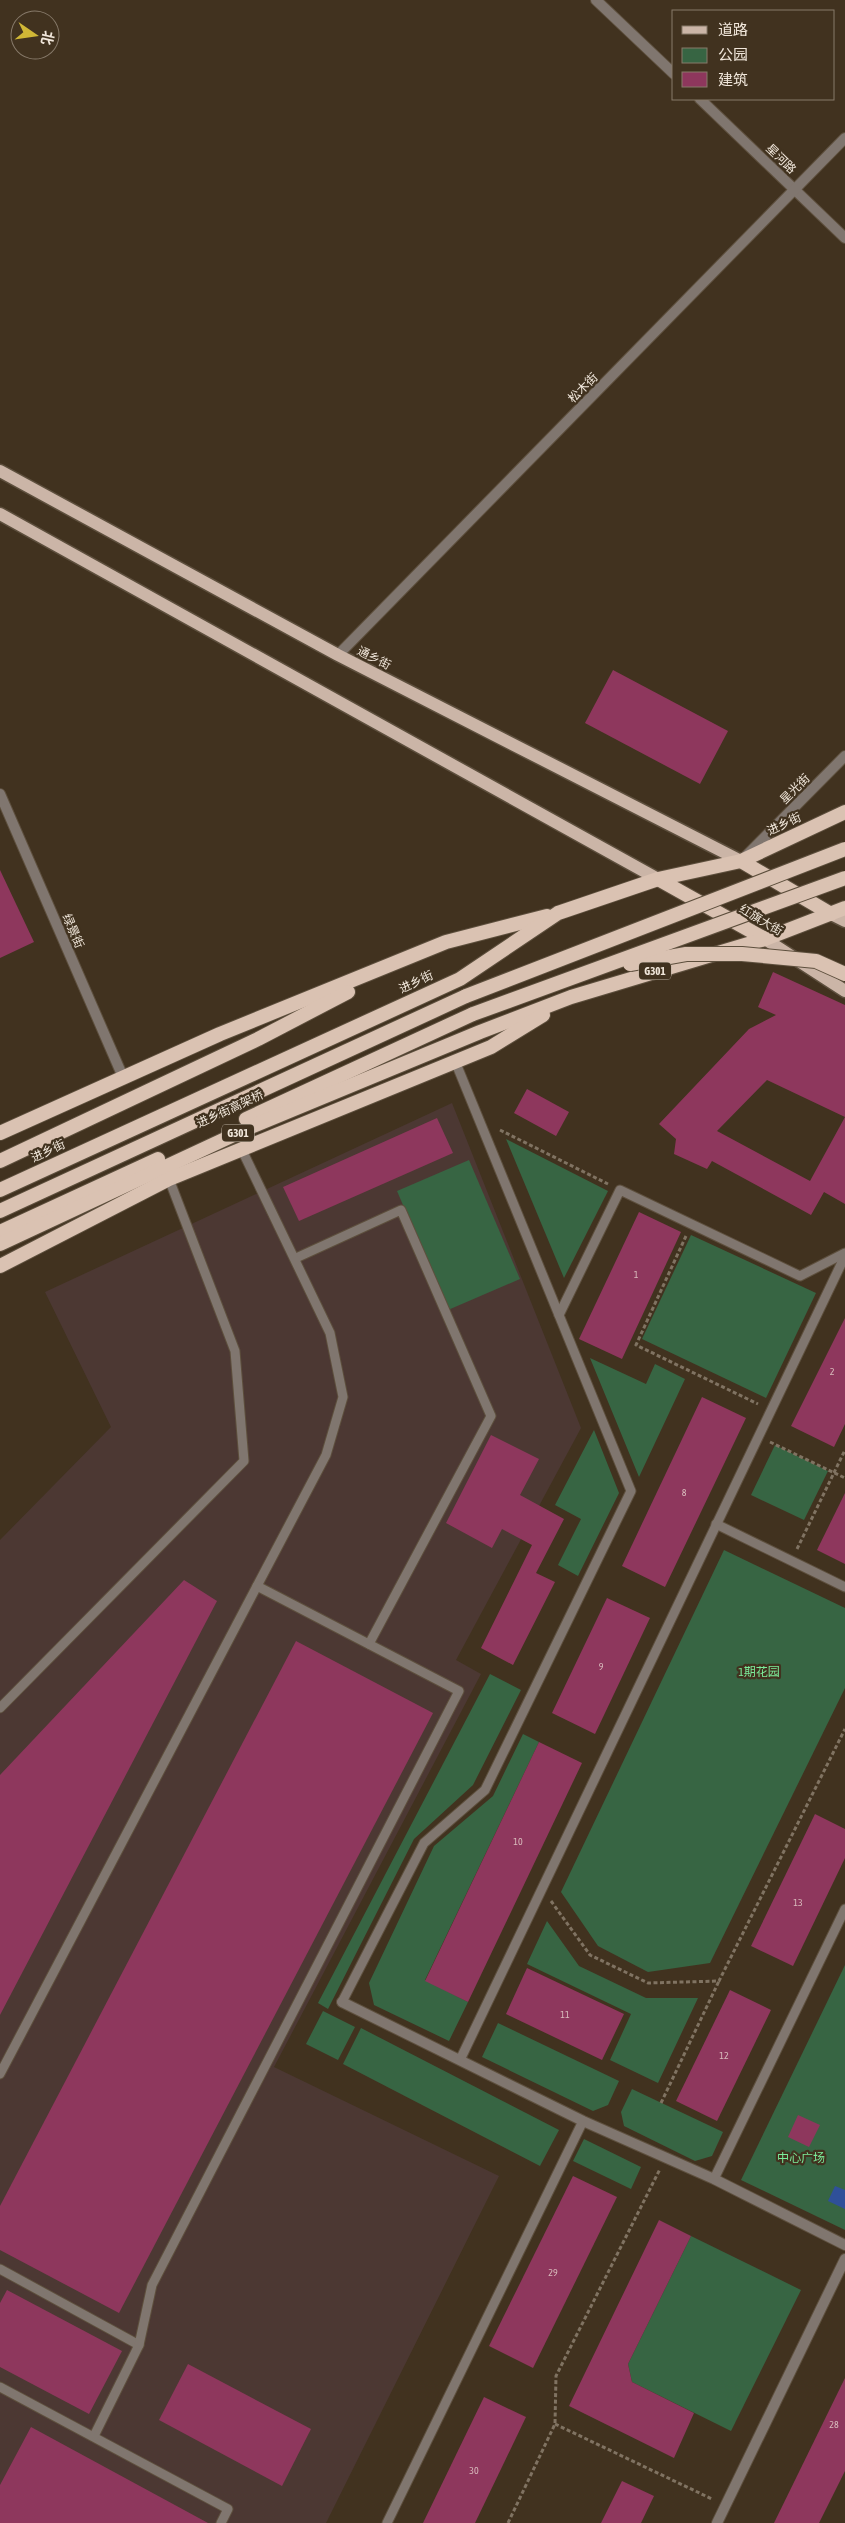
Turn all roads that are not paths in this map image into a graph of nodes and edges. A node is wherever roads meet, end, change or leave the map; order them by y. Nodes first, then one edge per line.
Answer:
1 (596, 0) edge
2 (672, 72) edge
3 (701, 100) edge
4 (845, 138) edge
5 (796, 190) junction
6 (845, 238) edge
7 (0, 471) edge
8 (0, 514) edge
9 (338, 655) junction
10 (845, 756) edge
11 (0, 794) edge
12 (845, 812) edge
13 (845, 849) edge
14 (741, 861) junction
15 (845, 878) edge
16 (658, 879) junction
17 (845, 908) edge
18 (558, 912) junction
19 (831, 914) junction
20 (845, 921) edge
21 (765, 939) junction
22 (411, 958) junction
23 (593, 971) junction
24 (845, 974) edge
25 (845, 991) edge
26 (571, 997) junction
27 (454, 1061) junction
28 (123, 1077) junction
29 (0, 1133) edge
30 (241, 1148) junction
31 (0, 1161) edge
32 (169, 1179) junction
33 (0, 1190) edge
34 (0, 1211) edge
35 (0, 1232) edge
36 (0, 1244) edge
37 (845, 1255) edge
38 (296, 1258) junction
39 (0, 1266) edge
40 (559, 1315) junction
41 (716, 1524) junction
42 (257, 1586) junction
43 (845, 1587) edge
44 (369, 1644) junction
45 (0, 1708) edge
46 (845, 1909) edge
47 (342, 2002) joint
48 (460, 2060) junction
49 (0, 2074) edge
50 (583, 2121) junction
51 (714, 2179) junction
52 (845, 2245) edge
53 (845, 2259) edge
54 (0, 2269) edge
55 (139, 2345) junction
56 (0, 2388) edge
57 (94, 2436) junction
58 (221, 2523) edge
59 (387, 2523) edge
60 (717, 2523) edge

1 - 2 street
3 - 5 street, 星河路
4 - 5 street, 松木街
5 - 6 street, 星河路
5 - 9 street, 松木街
7 - 9 main road, 通乡街
8 - 16 main road
9 - 14 main road, 通乡街
10 - 14 street, 星光街
11 - 28 street, 绿景街
12 - 14 highway, 进乡街
13 - 34 highway, 进乡街高架桥, bridge
14 - 16 highway, 进乡街
14 - 19 highway
15 - 23 highway, bridge
16 - 18 highway, 进乡街
16 - 21 highway, 红旗大街
17 - 19 highway
18 - 22 highway
18 - 33 highway, 进乡街
19 - 20 main road
19 - 21 highway, G301
21 - 25 main road, 红旗大街
21 - 26 highway, G301
22 - 28 highway
22 - 31 highway
23 - 24 highway, bridge
23 - 35 highway, 进乡街高架桥, bridge
26 - 27 highway
26 - 36 highway, G301
27 - 30 highway
27 - 40 lane
28 - 29 highway
30 - 32 highway
30 - 38 lane
32 - 39 highway
32 - 45 lane
37 - 40 lane
37 - 41 lane
38 - 42 lane
38 - 44 lane
40 - 47 lane
41 - 43 lane
41 - 48 lane
42 - 44 lane
42 - 49 lane
44 - 55 lane
46 - 51 lane
47 - 48 street
48 - 50 street
50 - 51 street
50 - 59 lane
51 - 52 street
53 - 60 street
54 - 55 lane
55 - 57 lane
56 - 57 lane
57 - 58 lane

